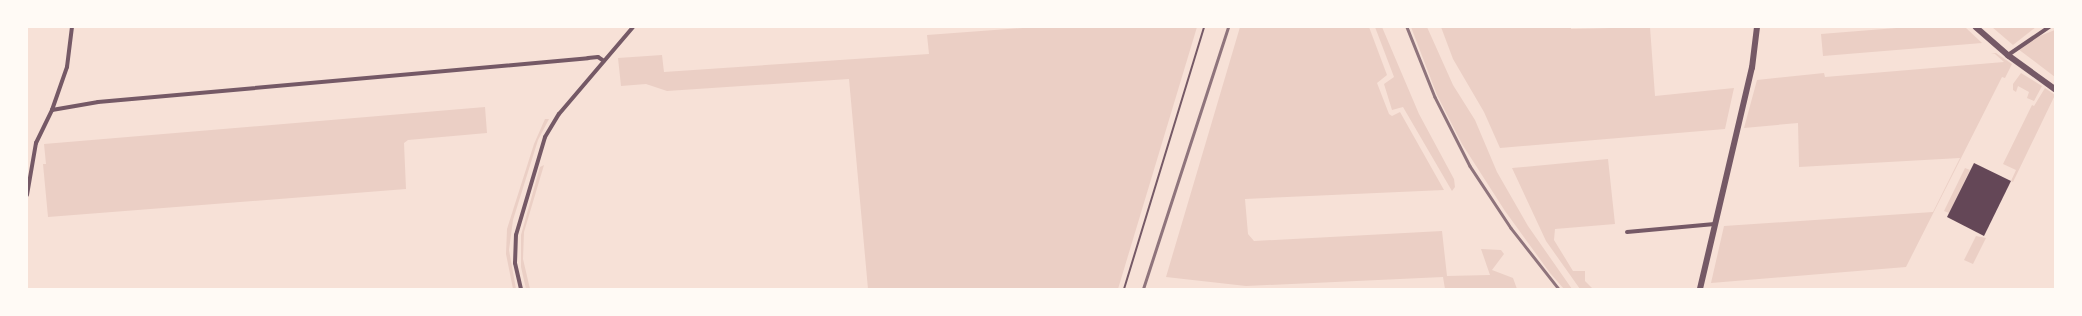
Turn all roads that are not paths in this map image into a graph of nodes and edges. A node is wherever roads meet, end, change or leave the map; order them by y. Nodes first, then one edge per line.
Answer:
1 (72, 27) edge
2 (633, 27) edge
3 (1204, 27) edge
4 (1757, 27) edge
5 (1976, 27) edge
6 (2049, 27) edge
7 (2008, 55) junction
8 (604, 61) junction
9 (2055, 89) edge
10 (52, 110) junction
11 (27, 195) edge
12 (1715, 224) junction
13 (1628, 232) dead end
14 (521, 289) edge
15 (1124, 289) edge
16 (1700, 289) edge

1 - 10 street
2 - 8 street
3 - 15 lane
4 - 12 street
5 - 7 street
6 - 7 street
7 - 9 street
8 - 10 street
8 - 14 street
10 - 11 street
12 - 13 street
12 - 16 street

